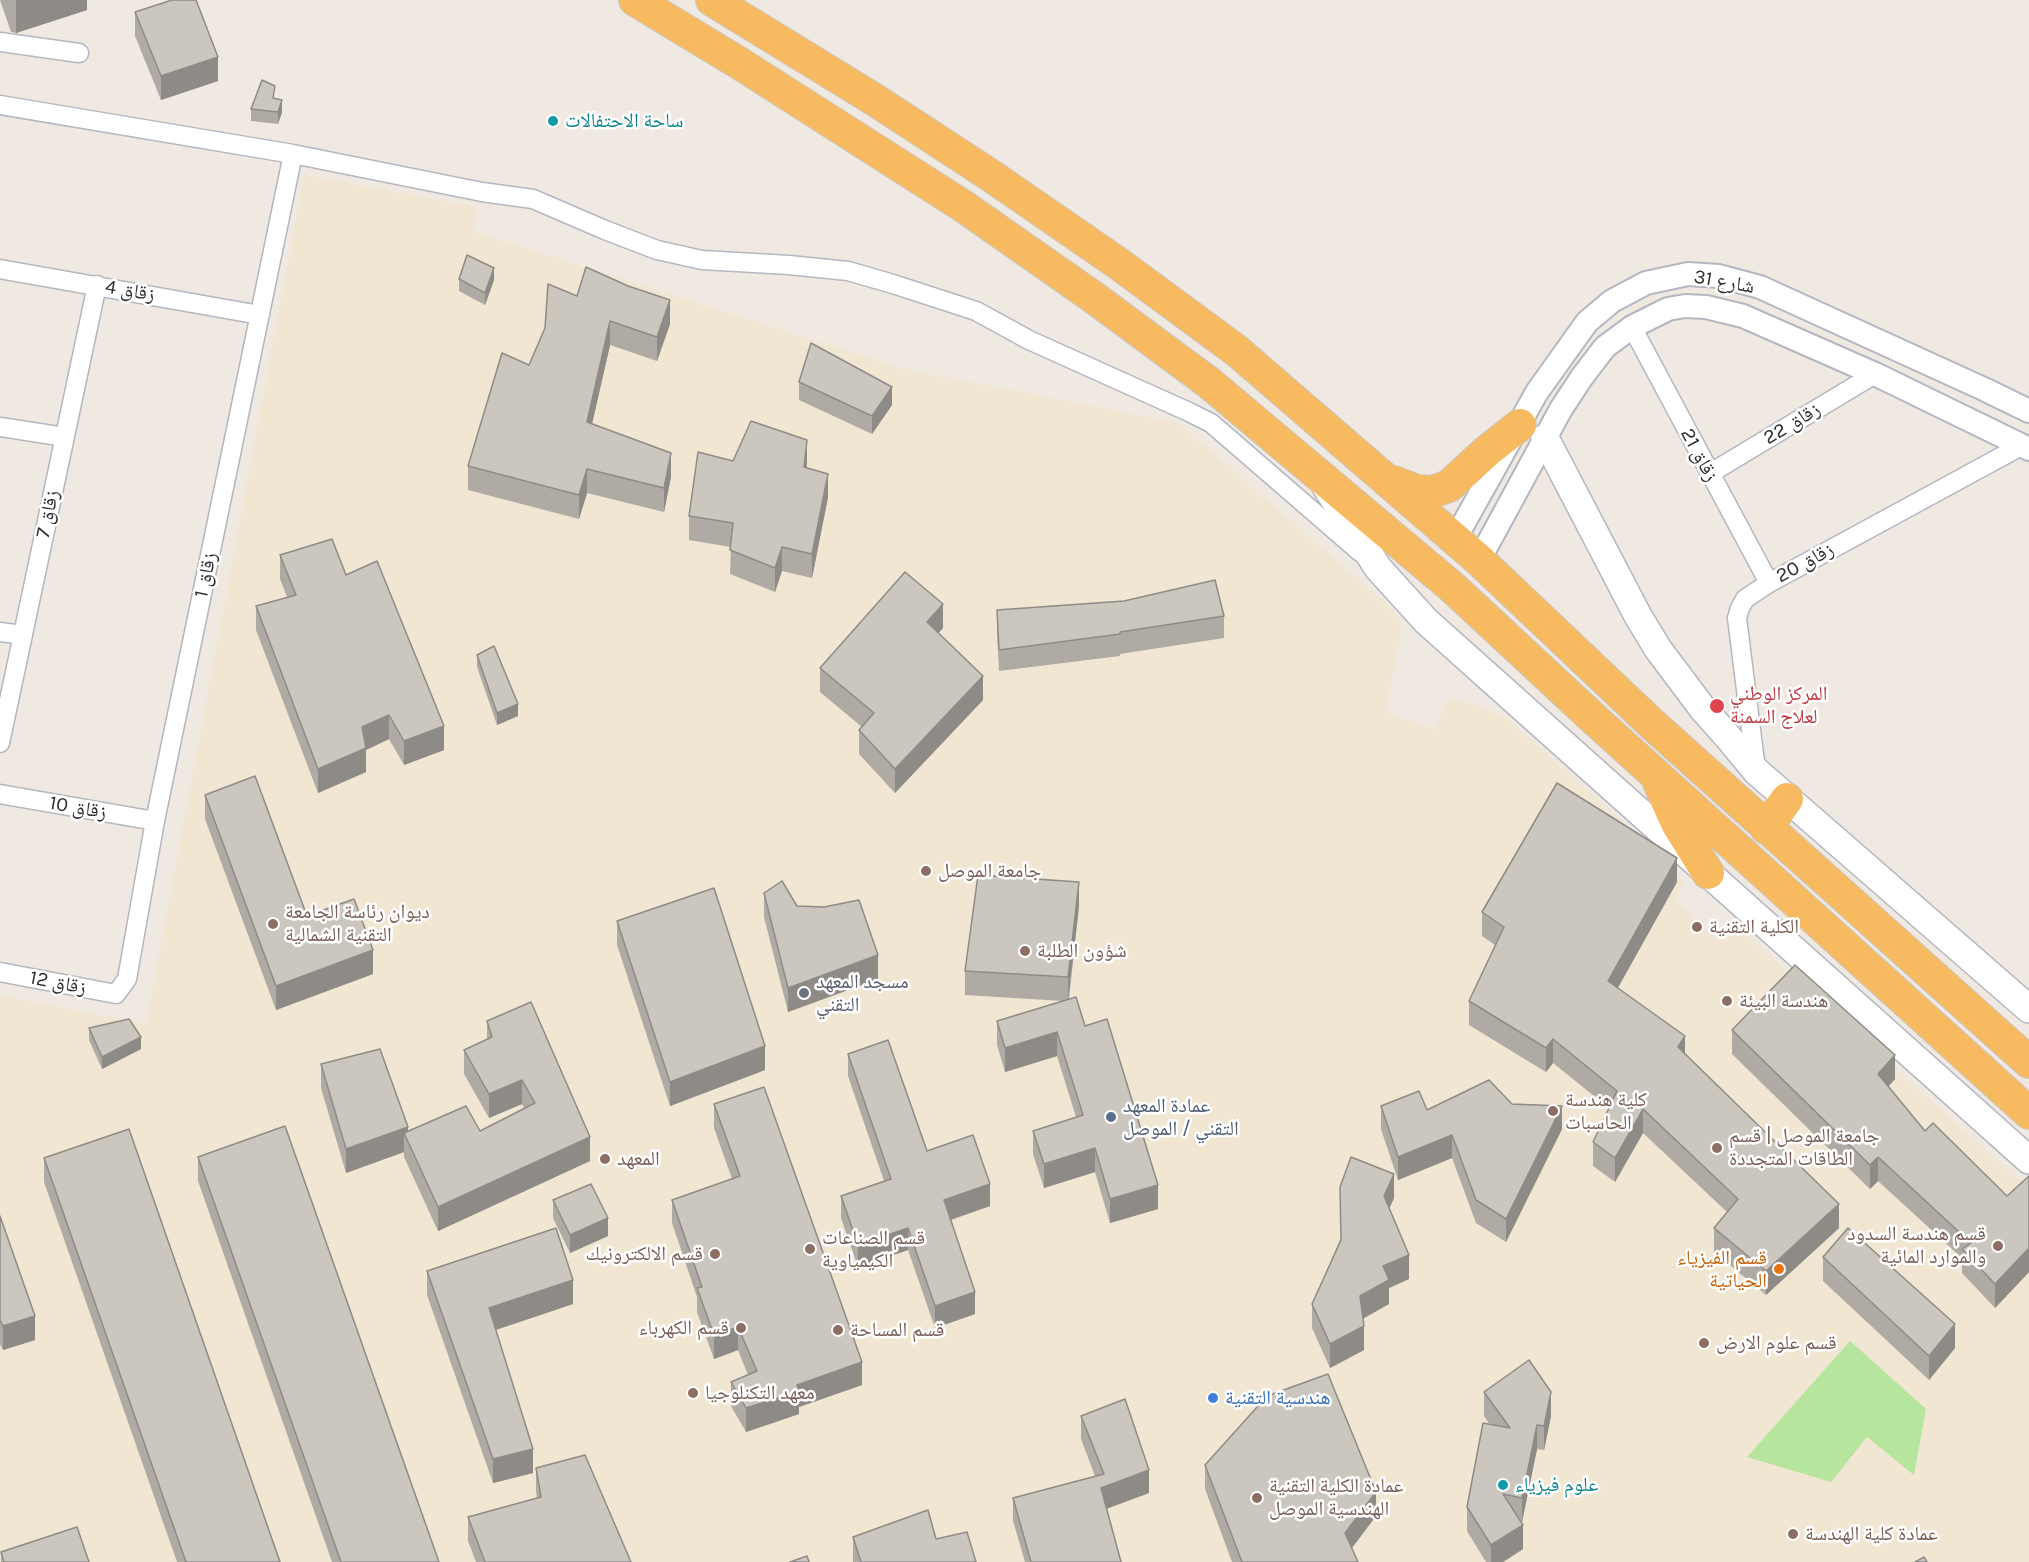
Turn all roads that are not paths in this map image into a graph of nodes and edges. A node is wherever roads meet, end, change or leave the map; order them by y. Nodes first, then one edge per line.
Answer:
1 (635, 0) edge
2 (712, 0) edge
3 (0, 42) edge
4 (79, 53) dead end
5 (0, 105) edge
6 (293, 154) junction
7 (0, 269) edge
8 (1688, 274) junction
9 (97, 285) junction
10 (1685, 306) junction
11 (260, 315) junction
12 (1841, 324) junction
13 (1632, 327) junction
14 (1829, 354) junction
15 (1875, 374) junction
16 (1537, 392) junction
17 (1561, 409) junction
18 (2029, 411) edge
19 (0, 427) edge
20 (1532, 431) junction
21 (65, 437) junction
22 (2025, 448) edge
23 (1709, 474) junction
24 (1322, 479) junction
25 (1387, 479) junction
26 (1455, 539) junction
27 (1479, 560) junction
28 (1378, 568) junction
29 (1769, 583) junction
30 (0, 632) edge
31 (23, 635) junction
32 (0, 743) edge
33 (1654, 771) junction
34 (1756, 771) junction
35 (0, 794) edge
36 (1787, 799) junction
37 (156, 821) junction
38 (1766, 828) junction
39 (1708, 873) junction
40 (0, 972) edge
41 (116, 994) joint
42 (2029, 1009) edge
43 (2029, 1062) edge
44 (2029, 1113) edge
45 (2029, 1160) edge

1 - 24 highway
2 - 25 highway
3 - 4 street
5 - 6 street
6 - 11 street, زقاق 1
6 - 28 street
7 - 9 street, زقاق 4
8 - 10 street
8 - 12 street, شارع 31
8 - 16 street, شارع 31
9 - 11 street, زقاق 4
9 - 21 street, زقاق 7
10 - 13 street, شارع 31
10 - 14 street, شارع 31
11 - 37 street, زقاق 1
12 - 14 street
12 - 18 street, شارع 31
13 - 17 street, شارع 31
13 - 23 street, زقاق 21
14 - 15 street, شارع 31
15 - 22 street, شارع 31
15 - 23 street, زقاق 22
16 - 17 street
16 - 20 street, شارع 31
17 - 20 street, شارع 31
19 - 21 street
20 - 25 highway
20 - 26 street, شارع 31
20 - 27 street, شارع 31
20 - 34 main road
21 - 31 street, زقاق 7
22 - 29 street, زقاق 20
23 - 29 street, زقاق 21
24 - 28 main road
24 - 33 highway
25 - 26 highway
26 - 27 highway
27 - 38 highway
28 - 39 main road
29 - 34 street, زقاق 20
30 - 31 street
31 - 32 street, زقاق 7
33 - 39 highway
33 - 44 highway
34 - 36 main road
35 - 37 street, زقاق 10
36 - 38 highway
36 - 42 main road
37 - 41 street, زقاق 1
38 - 43 highway
39 - 45 main road
40 - 41 street, زقاق 12

